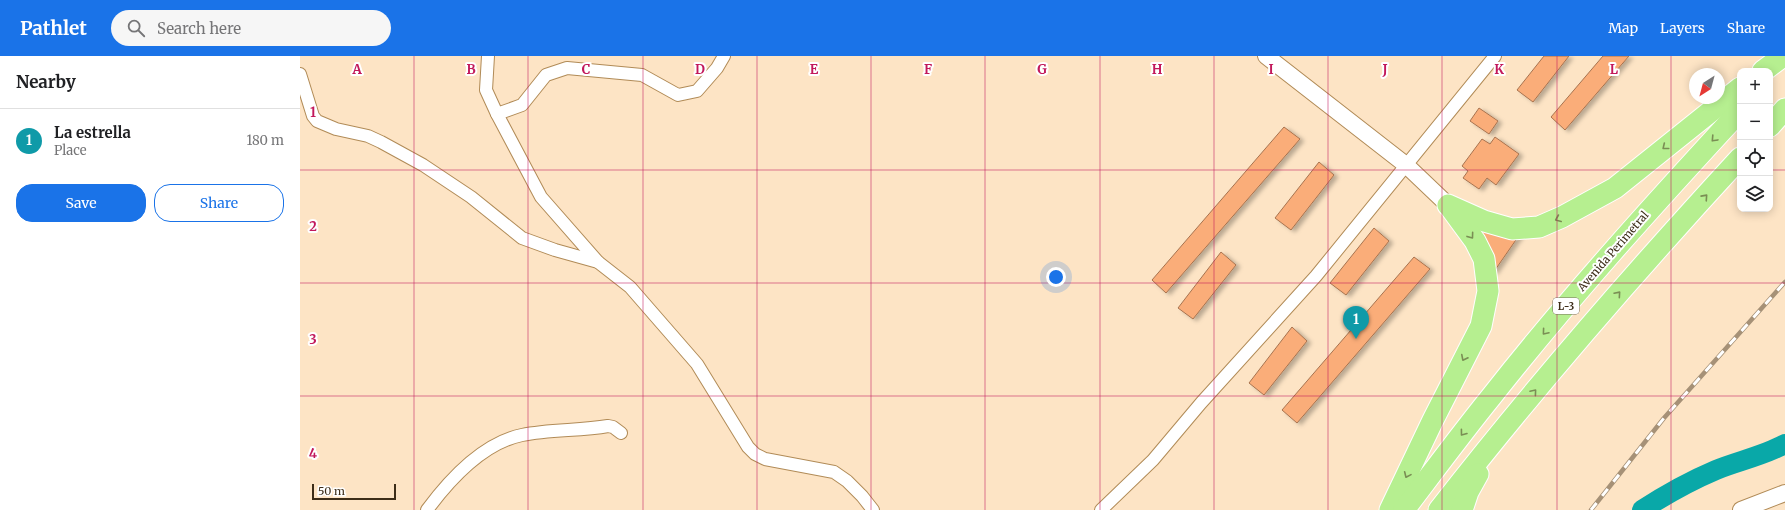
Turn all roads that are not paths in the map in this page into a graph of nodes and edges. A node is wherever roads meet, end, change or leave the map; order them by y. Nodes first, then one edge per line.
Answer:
1 (488, 56) edge
2 (724, 56) edge
3 (1266, 56) edge
4 (1496, 56) edge
5 (1783, 56) edge
6 (1785, 64) edge
7 (1767, 68) edge
8 (300, 74) edge
9 (1773, 76) edge
10 (1737, 90) edge
11 (1785, 110) edge
12 (497, 114) junction
13 (1737, 114) edge
14 (1773, 123) edge
15 (1737, 161) edge
16 (1406, 165) junction
17 (1448, 205) junction
18 (598, 262) junction
19 (1513, 416) junction
20 (620, 433) dead end
21 (1785, 493) edge
22 (428, 510) edge
23 (873, 510) edge
24 (1101, 510) edge
25 (1390, 510) edge
26 (1404, 510) edge
27 (1439, 510) edge
28 (1462, 510) edge
29 (1741, 510) edge

1 - 12 street
2 - 12 street
3 - 16 street
4 - 16 street
5 - 7 highway
6 - 9 highway
8 - 18 street
10 -> 17 highway
11 - 14 highway
12 - 18 street
13 -> 26 highway, Avenida Perimetral / L-3
19 -> 15 highway, L-3
16 - 17 street
16 - 24 street
17 -> 25 highway
18 - 23 street
19 - 27 highway, L-3
19 - 28 highway
20 - 22 street
21 - 29 street

